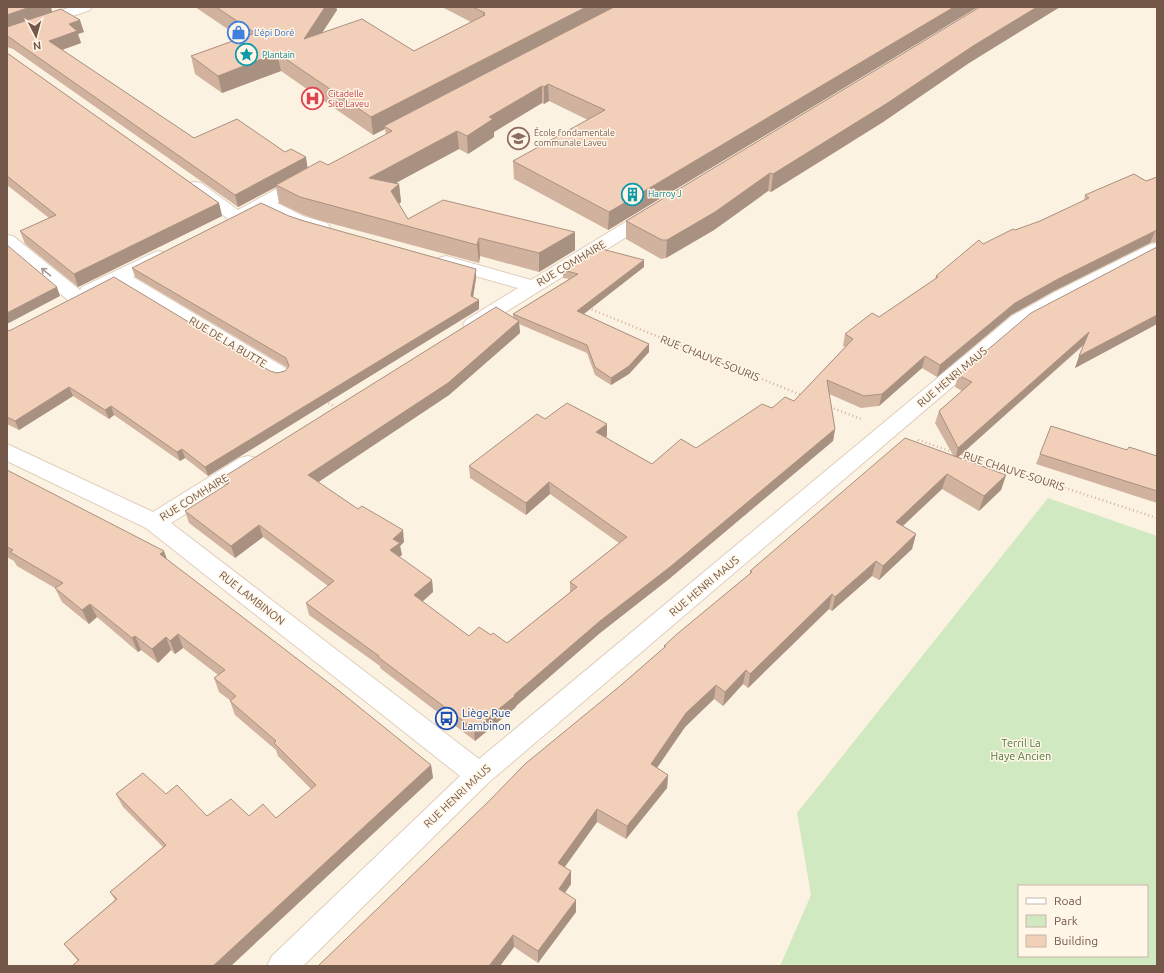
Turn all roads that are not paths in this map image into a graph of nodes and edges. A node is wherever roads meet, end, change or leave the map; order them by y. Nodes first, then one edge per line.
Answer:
1 (85, 7) edge
2 (7, 35) edge
3 (315, 175) edge
4 (186, 180) edge
5 (263, 203) junction
6 (663, 207) edge
7 (237, 217) junction
8 (221, 225) edge
9 (336, 232) edge
10 (7, 240) edge
11 (1157, 248) edge
12 (174, 249) edge
13 (427, 257) edge
14 (118, 277) junction
15 (534, 286) junction
16 (460, 332) edge
17 (280, 374) edge
18 (7, 452) edge
19 (262, 455) edge
20 (154, 522) junction
21 (479, 774) junction
22 (282, 966) edge

1 - 2 street
3 - 5 street
4 - 7 street
5 - 7 street
5 - 9 street
6 - 15 street, RUE COMHAIRE
7 - 8 street
14 -> 10 street
11 - 21 street, RUE HENRI MAUS
12 - 14 street
13 - 15 street
14 - 17 street, RUE DE LA BUTTE
15 - 16 street, RUE COMHAIRE
18 - 20 street, RUE LAMBINON
19 - 20 street, RUE COMHAIRE
20 - 21 street, RUE LAMBINON
21 - 22 street, RUE HENRI MAUS

